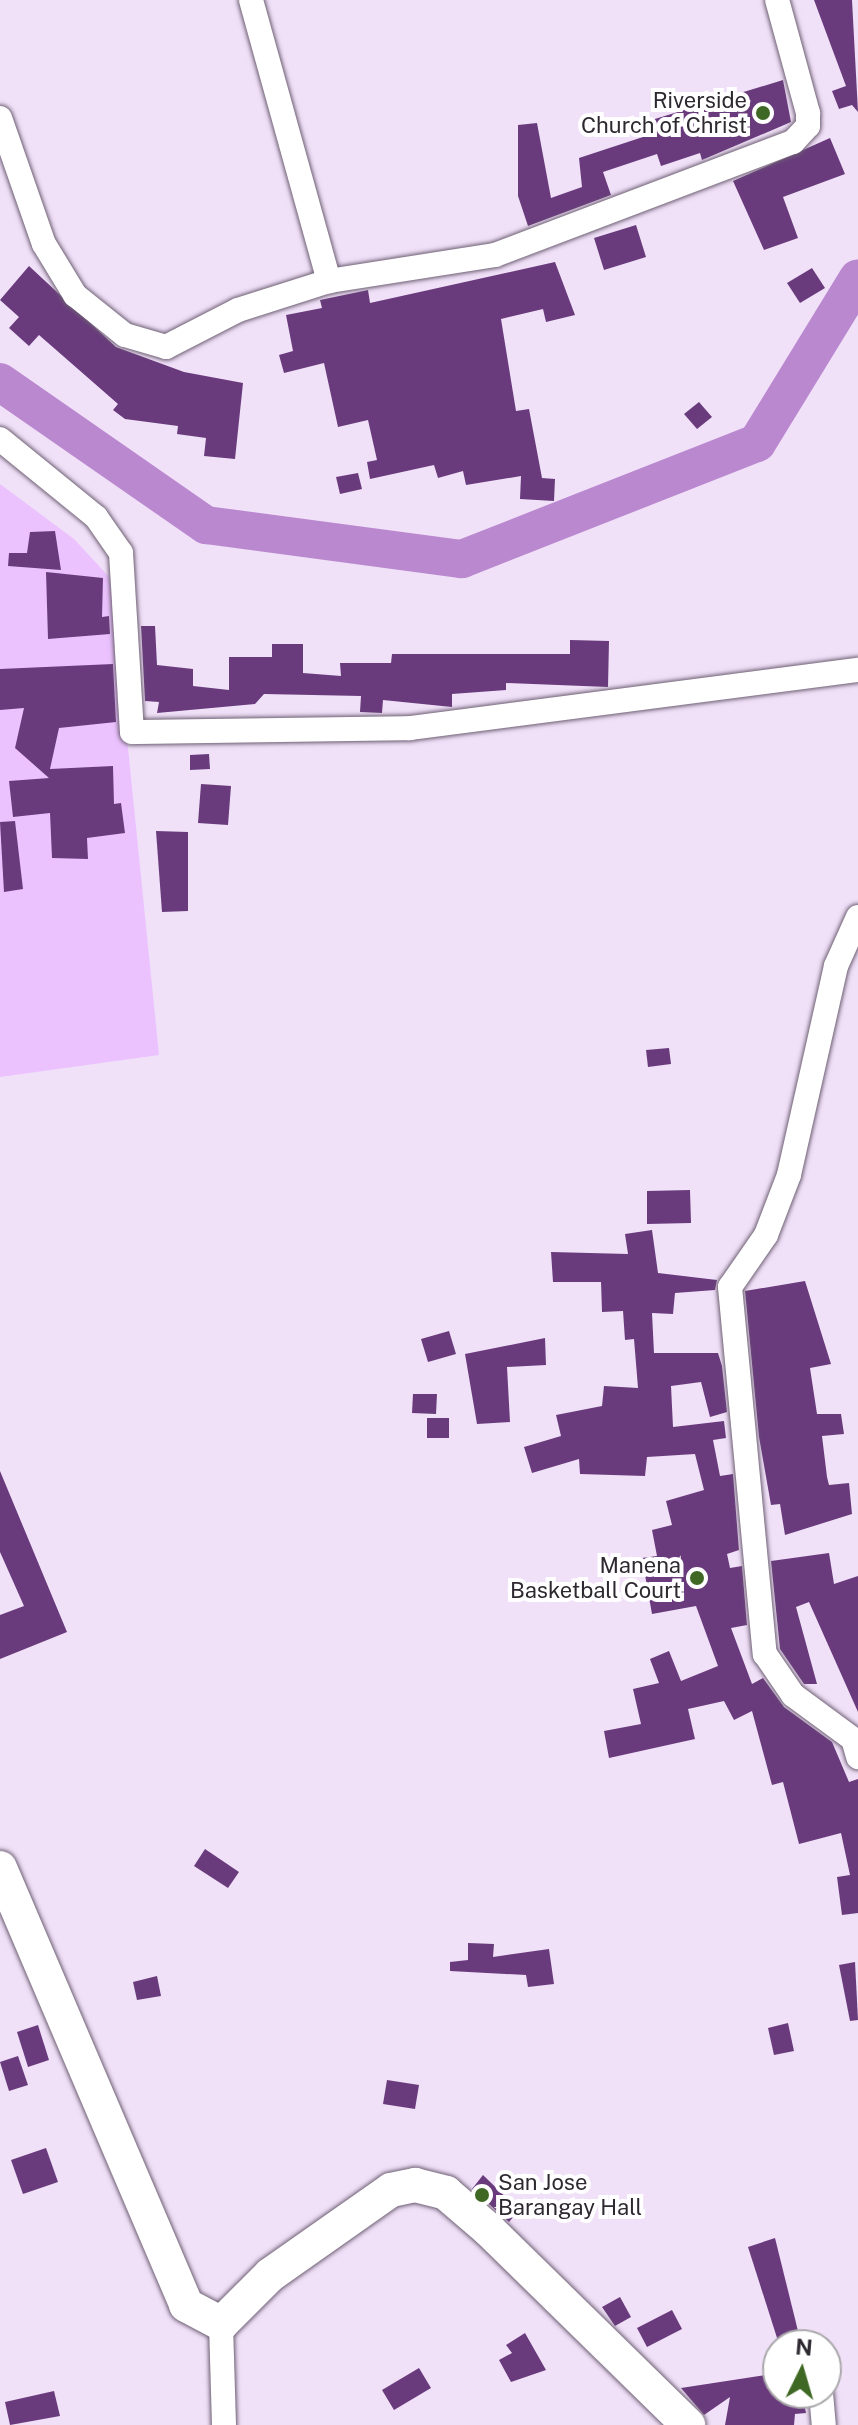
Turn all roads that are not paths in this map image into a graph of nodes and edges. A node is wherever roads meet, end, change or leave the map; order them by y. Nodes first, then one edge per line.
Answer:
1 (251, 0) edge
2 (777, 0) edge
3 (0, 118) edge
4 (329, 281) junction
5 (0, 439) edge
6 (858, 670) edge
7 (858, 917) edge
8 (858, 1757) edge
9 (0, 1868) edge
10 (221, 2324) junction
11 (224, 2425) edge
12 (688, 2425) edge

1 - 4 street
2 - 4 street
3 - 4 street
5 - 6 street
7 - 8 street
9 - 10 street
10 - 11 street
10 - 12 street

